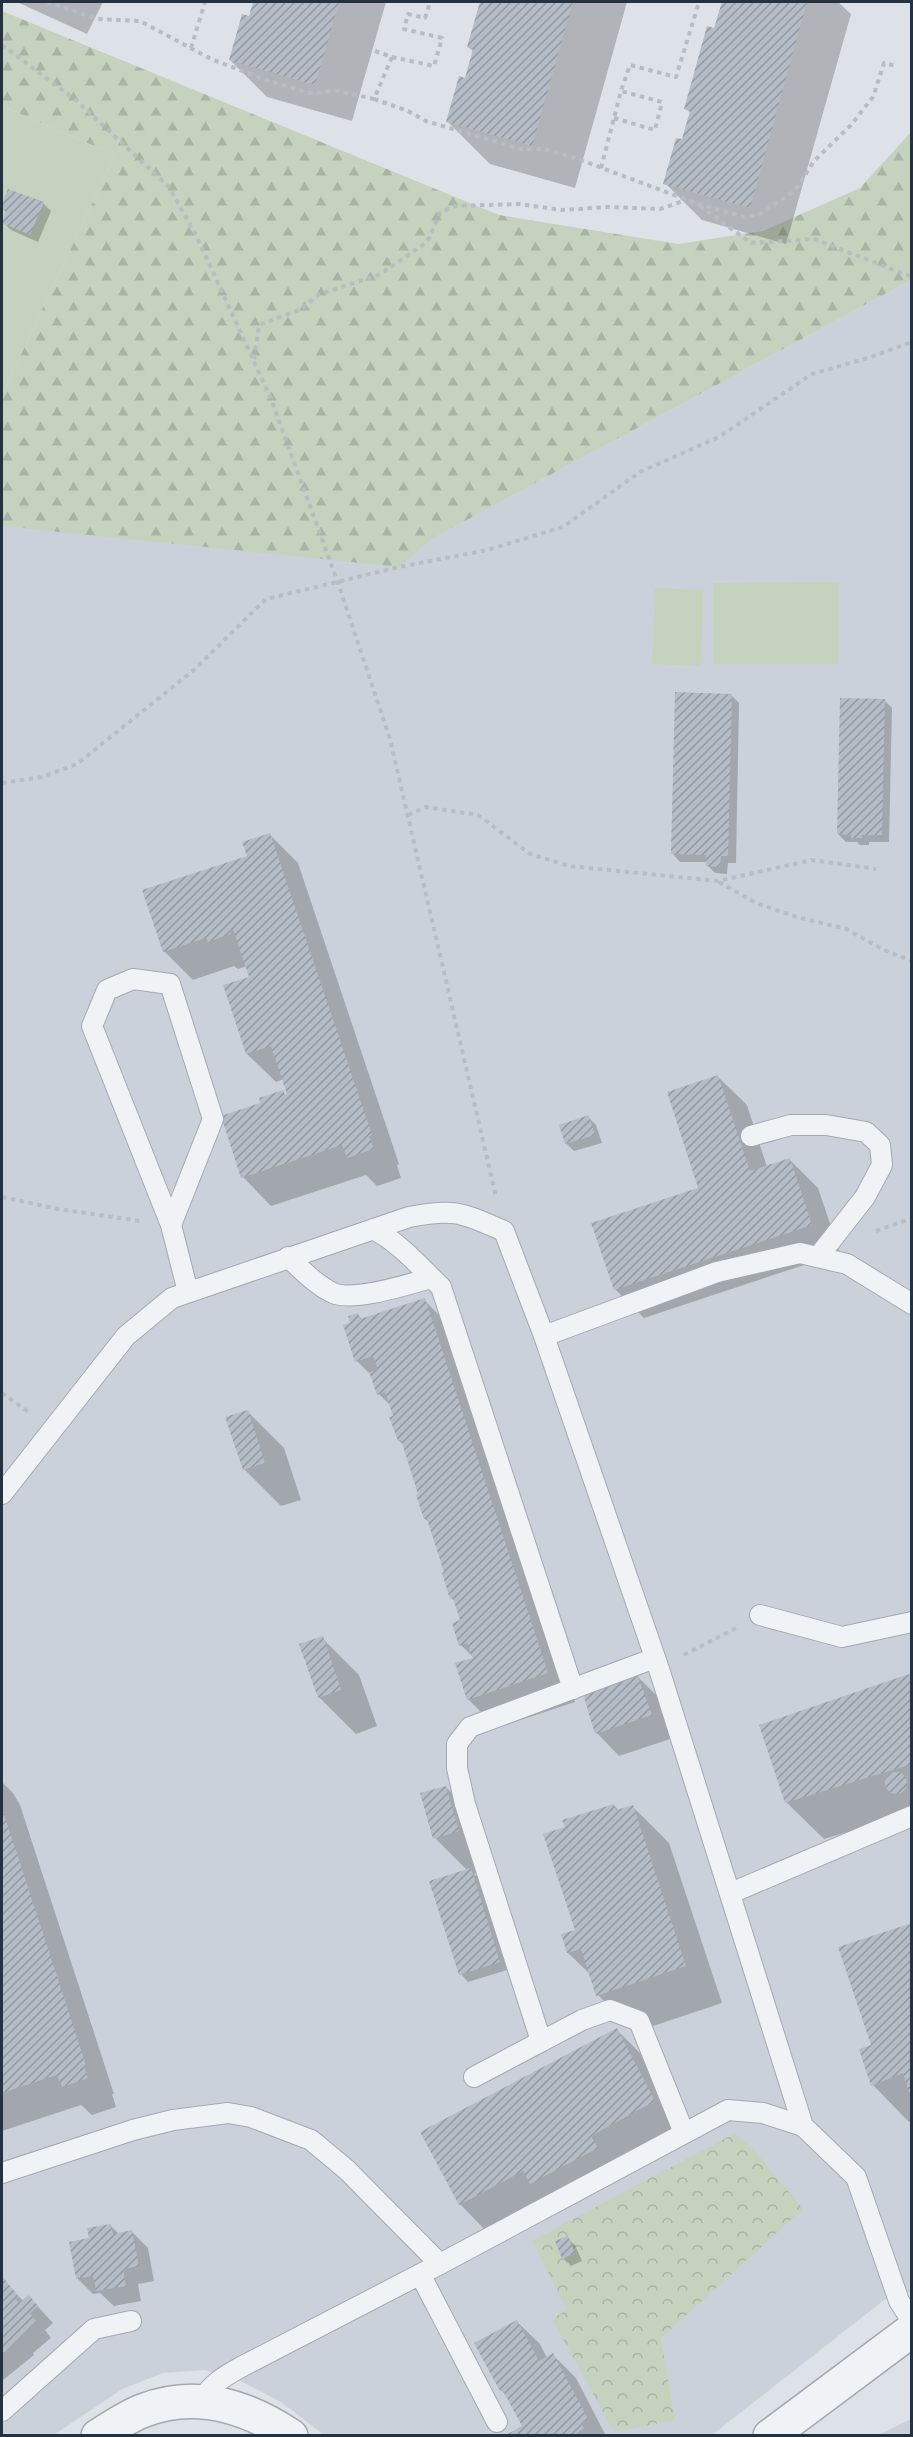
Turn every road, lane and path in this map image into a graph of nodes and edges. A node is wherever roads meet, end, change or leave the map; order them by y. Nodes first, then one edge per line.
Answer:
1 (47, 2) edge
2 (205, 2) edge
3 (430, 2) edge
4 (699, 2) edge
5 (2, 45) edge
6 (191, 48) junction
7 (375, 51) dead end
8 (392, 57) junction
9 (897, 66) dead end
10 (621, 91) junction
11 (374, 99) junction
12 (614, 118) junction
13 (601, 168) junction
14 (686, 200) junction
15 (698, 204) junction
16 (912, 277) edge
17 (912, 342) edge
18 (254, 360) junction
19 (338, 582) junction
20 (2, 783) edge
21 (408, 815) junction
22 (876, 869) dead end
23 (718, 881) junction
24 (912, 961) edge
25 (751, 1136) dead end
26 (2, 1197) edge
27 (171, 1225) junction
28 (373, 1229) junction
29 (504, 1231) junction
30 (288, 1257) junction
31 (818, 1257) junction
32 (431, 1278) junction
33 (188, 1292) junction
34 (912, 1304) edge
35 (544, 1336) junction
36 (2, 1393) edge
37 (52, 1429) junction
38 (2, 1494) edge
39 (760, 1615) joint
40 (912, 1622) edge
41 (657, 1664) junction
42 (573, 1689) junction
43 (912, 1816) edge
44 (731, 1893) junction
45 (541, 2041) junction
46 (474, 2077) dead end
47 (803, 2126) junction
48 (684, 2133) junction
49 (2, 2173) edge
50 (440, 2264) junction
51 (420, 2274) junction
52 (131, 2321) dead end
53 (910, 2323) edge
54 (202, 2400) junction
55 (2, 2410) edge
56 (496, 2422) dead end
57 (98, 2436) edge
58 (291, 2436) edge
59 (770, 2436) edge

1 - 6 path
2 - 6 path
3 - 8 path
4 - 10 path
5 - 18 path
6 - 11 path
7 - 8 path
8 - 11 path
9 - 15 path
10 - 12 path
10 - 12 path
11 - 13 path
12 - 13 path
13 - 14 path
14 - 15 path
14 - 18 path
15 - 16 path
17 - 19 path
18 - 19 path
19 - 20 path
19 - 21 path
21 - 23 path
21 - 29 path
22 - 23 path
23 - 24 path
25 - 31 lane
26 - 27 path
27 - 27 lane
27 - 33 lane
28 - 29 lane
28 - 30 lane
28 - 32 lane
29 - 35 lane
30 - 32 lane
30 - 33 lane
31 - 34 lane
31 - 35 lane
32 - 42 lane
33 - 37 lane
35 - 41 lane
36 - 37 path
37 - 38 lane
39 - 40 lane
39 - 41 path
41 - 42 lane
41 - 44 lane
42 - 45 lane
43 - 44 lane
44 - 47 lane
45 - 46 lane
45 - 48 lane
47 - 48 lane
47 - 53 lane
48 - 50 lane
49 - 50 lane
50 - 51 lane
51 - 54 lane
51 - 56 lane
52 - 55 lane
53 - 59 street
54 - 57 street
54 - 58 street

